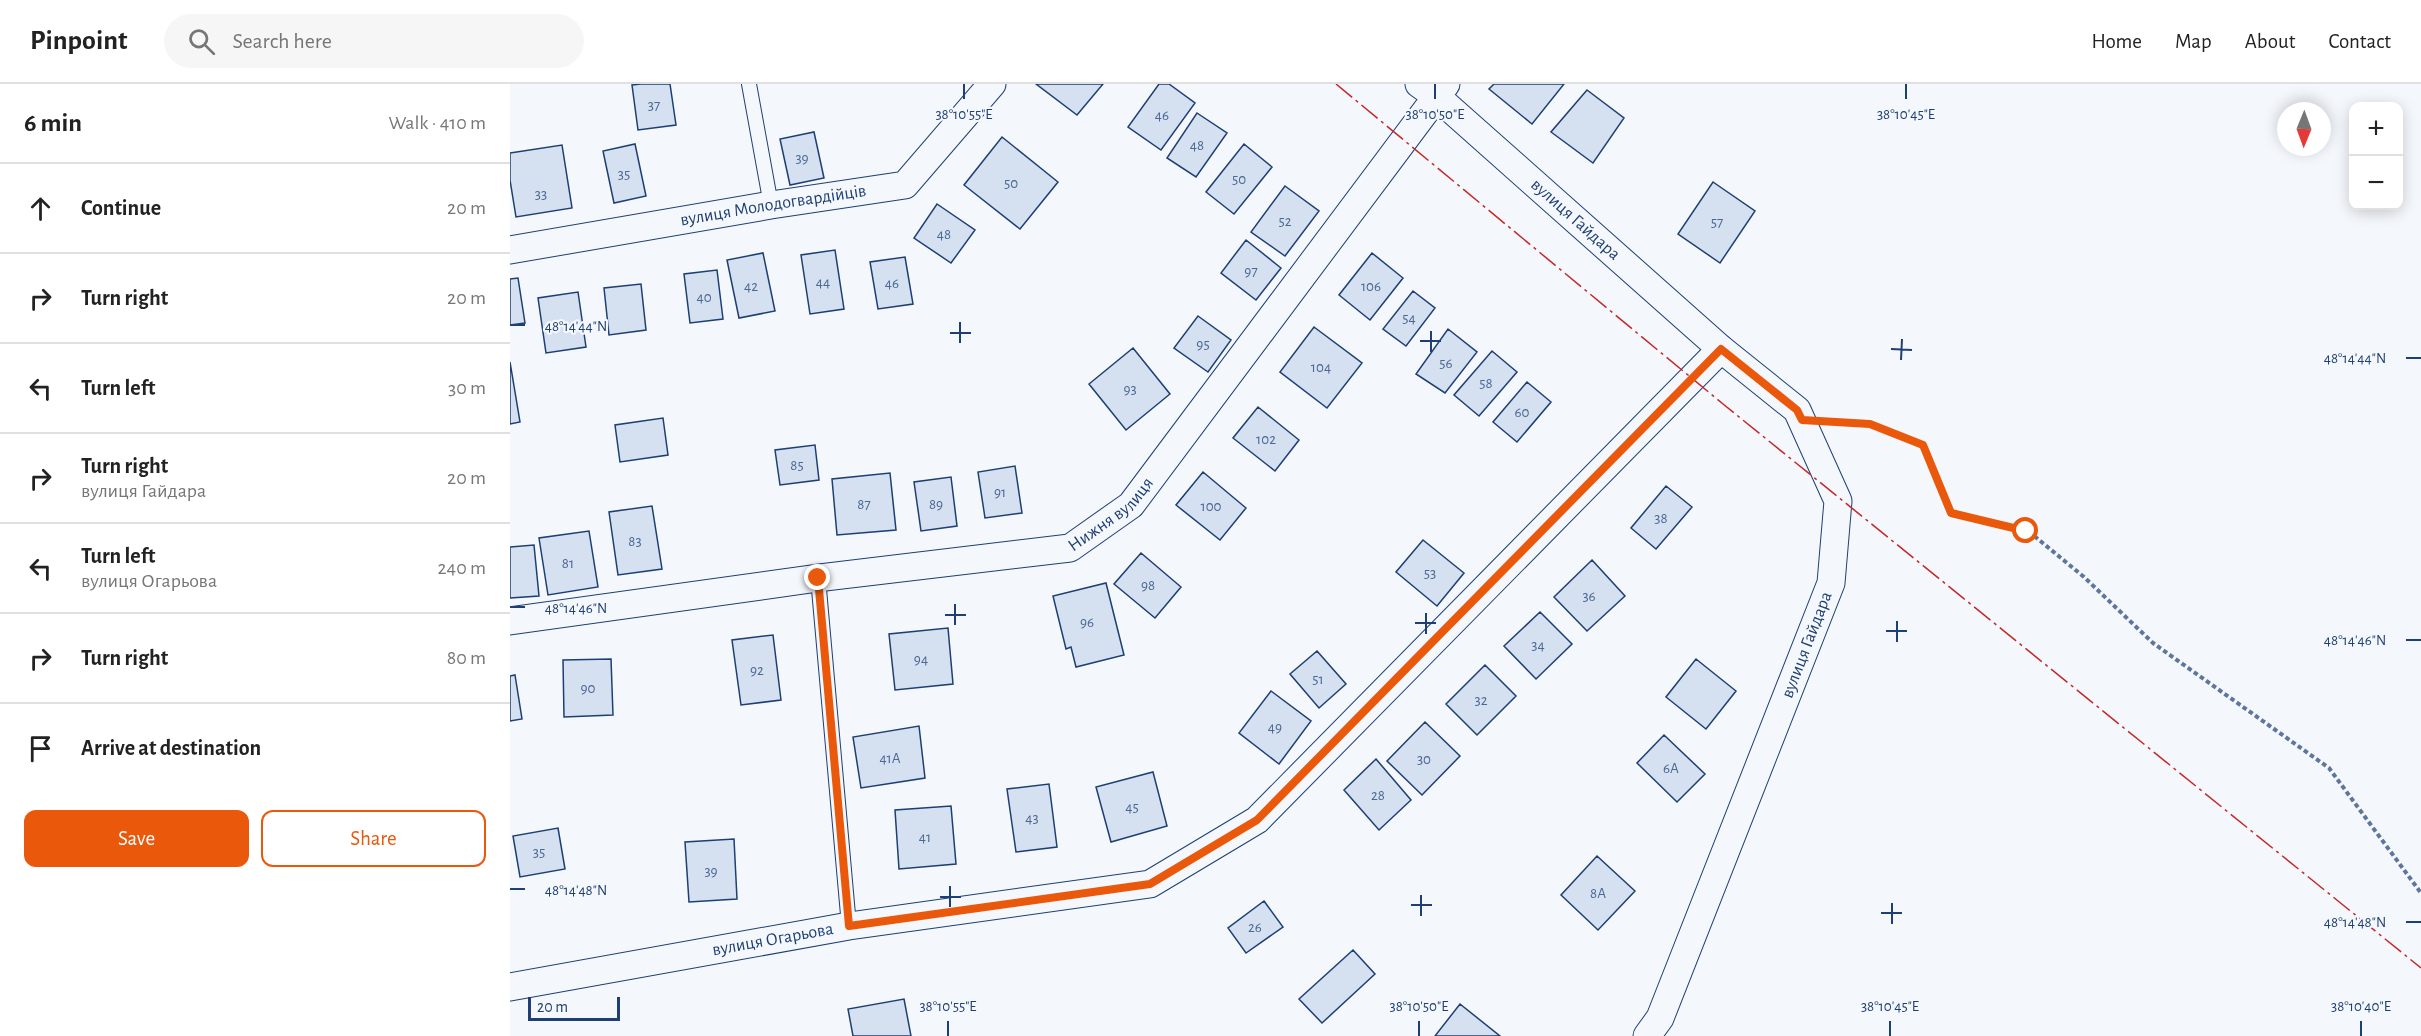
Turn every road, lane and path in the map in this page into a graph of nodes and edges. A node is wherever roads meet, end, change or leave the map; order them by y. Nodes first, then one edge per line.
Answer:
1 (749, 84) edge
2 (992, 84) edge
3 (1434, 88) edge
4 (771, 204) junction
5 (510, 250) edge
6 (1721, 349) junction
7 (1802, 420) junction
8 (818, 578) junction
9 (510, 621) edge
10 (2421, 893) edge
11 (849, 926) junction
12 (510, 987) edge
13 (1647, 1036) edge

1 - 4 lane
2 - 4 street, вулиця Молодогвардійців
3 - 6 street, вулиця Гайдара
3 - 8 street, Нижня вулиця
4 - 5 street, вулиця Молодогвардійців
6 - 7 street, вулиця Гайдара
6 - 11 street, вулиця Огарьова
7 - 10 path
7 - 13 street, вулиця Гайдара
8 - 9 street, Нижня вулиця
8 - 11 lane
11 - 12 street, вулиця Огарьова

